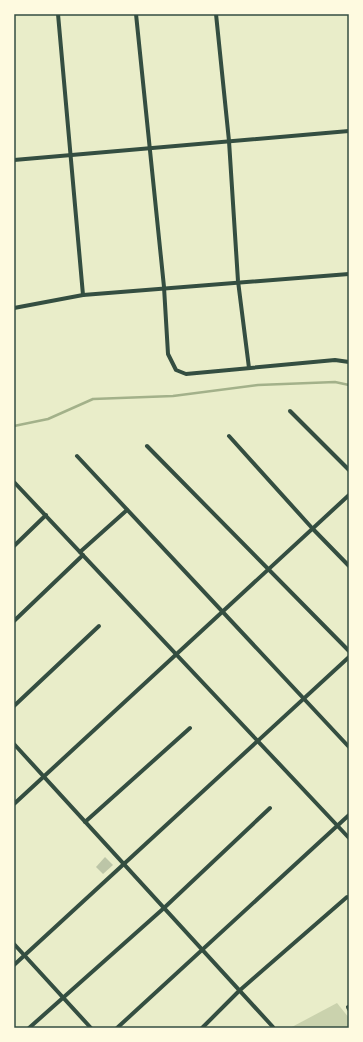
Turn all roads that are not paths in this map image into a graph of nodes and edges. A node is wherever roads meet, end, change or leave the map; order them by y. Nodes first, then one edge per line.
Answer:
1 (58, 14) edge
2 (136, 14) edge
3 (216, 14) edge
4 (349, 131) edge
5 (229, 141) junction
6 (148, 148) junction
7 (71, 155) junction
8 (14, 160) edge
9 (349, 274) edge
10 (238, 282) junction
11 (164, 287) junction
12 (83, 295) junction
13 (14, 308) edge
14 (349, 362) edge
15 (250, 368) junction
16 (290, 411) dead end
17 (229, 436) dead end
18 (147, 446) dead end
19 (77, 456) dead end
20 (349, 470) edge
21 (14, 482) edge
22 (349, 495) edge
23 (127, 510) junction
24 (46, 515) junction
25 (312, 528) junction
26 (14, 546) edge
27 (82, 553) junction
28 (349, 566) edge
29 (269, 567) junction
30 (222, 610) junction
31 (14, 622) edge
32 (99, 626) dead end
33 (349, 651) edge
34 (176, 653) junction
35 (349, 657) edge
36 (304, 698) junction
37 (14, 706) edge
38 (190, 728) dead end
39 (258, 741) junction
40 (14, 744) edge
41 (349, 747) edge
42 (44, 776) junction
43 (14, 804) edge
44 (270, 808) dead end
45 (349, 815) edge
46 (85, 822) junction
47 (337, 825) junction
48 (349, 838) edge
49 (125, 865) junction
50 (346, 897) dead end
51 (164, 908) junction
52 (14, 944) edge
53 (201, 949) junction
54 (25, 956) junction
55 (14, 966) edge
56 (240, 991) junction
57 (64, 998) junction
58 (273, 1027) edge
59 (29, 1028) edge
60 (91, 1028) edge
61 (117, 1028) edge
62 (202, 1028) edge

1 - 7 street
2 - 6 street
3 - 5 street
4 - 5 street
5 - 6 street
5 - 10 street
6 - 7 street
6 - 11 street
7 - 8 street
7 - 12 street
9 - 10 street
10 - 11 street
10 - 15 street
11 - 12 street
11 - 15 street
12 - 13 street
14 - 15 street
16 - 20 street
17 - 25 street
18 - 29 street
19 - 23 street
21 - 24 street
22 - 25 street
23 - 27 street
23 - 30 street
24 - 26 street
24 - 27 street
25 - 28 street
25 - 29 street
27 - 31 street
27 - 34 street
29 - 30 street
29 - 33 street
30 - 34 street
30 - 36 street
32 - 37 street
34 - 39 street
34 - 42 street
35 - 36 street
36 - 39 street
36 - 41 street
38 - 46 street
39 - 47 street
39 - 49 street
40 - 42 street
42 - 43 street
42 - 46 street
44 - 51 street
45 - 47 street
46 - 49 street
47 - 48 street
47 - 53 street
49 - 51 street
49 - 54 street
50 - 56 street
51 - 53 street
51 - 57 street
52 - 54 street
53 - 56 street
53 - 61 street
54 - 55 street
54 - 57 street
56 - 58 street
56 - 62 street
57 - 59 street
57 - 60 street

